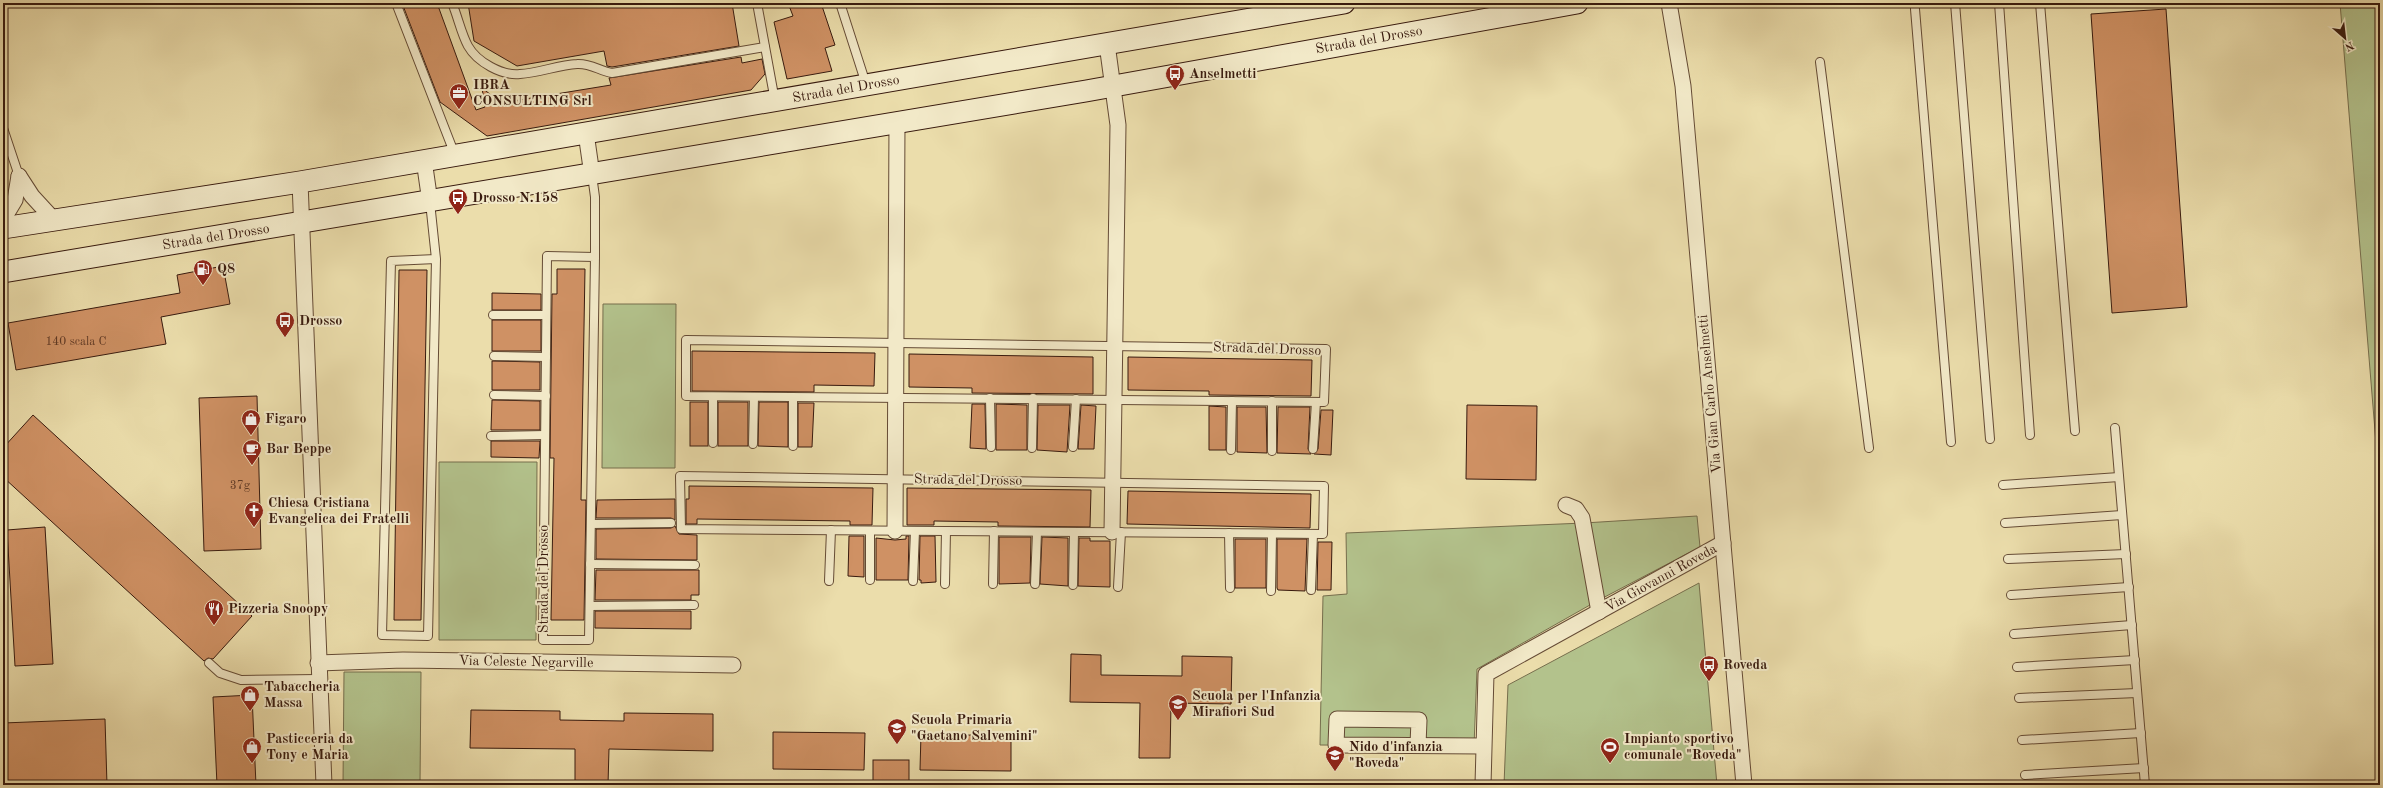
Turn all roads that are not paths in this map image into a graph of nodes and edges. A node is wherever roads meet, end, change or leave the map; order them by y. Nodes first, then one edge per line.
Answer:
1 (396, 3) edge
2 (452, 3) edge
3 (757, 3) edge
4 (840, 3) edge
5 (1344, 3) edge
6 (1577, 3) edge
7 (1669, 3) edge
8 (1955, 3) edge
9 (1999, 3) edge
10 (2040, 3) edge
11 (1284, 8) edge
12 (1915, 9) dead end
13 (1107, 44) junction
14 (764, 47) junction
15 (1820, 62) dead end
16 (867, 86) junction
17 (1113, 86) junction
18 (775, 102) junction
19 (897, 123) junction
20 (3, 128) edge
21 (586, 133) junction
22 (455, 155) junction
23 (424, 160) junction
24 (592, 175) junction
25 (19, 176) junction
26 (300, 182) junction
27 (430, 202) junction
28 (3, 220) edge
29 (55, 221) junction
30 (302, 224) junction
31 (3, 228) edge
32 (595, 257) junction
33 (436, 259) junction
34 (3, 272) edge
35 (493, 315) dead end
36 (546, 315) junction
37 (895, 342) junction
38 (1115, 346) junction
39 (494, 356) dead end
40 (546, 356) junction
41 (494, 396) dead end
42 (546, 396) junction
43 (895, 396) junction
44 (713, 397) junction
45 (754, 397) junction
46 (793, 397) junction
47 (990, 398) junction
48 (1033, 398) junction
49 (1076, 399) junction
50 (1115, 399) junction
51 (1232, 401) junction
52 (1272, 401) junction
53 (1316, 402) junction
54 (2115, 428) dead end
55 (2075, 431) dead end
56 (545, 435) junction
57 (2030, 435) dead end
58 (491, 436) dead end
59 (1990, 438) dead end
60 (1951, 442) dead end
61 (714, 443) dead end
62 (753, 444) dead end
63 (793, 446) dead end
64 (990, 447) dead end
65 (1073, 447) dead end
66 (1032, 448) dead end
67 (1868, 448) dead end
68 (1313, 449) dead end
69 (1232, 450) dead end
70 (1272, 451) dead end
71 (2119, 478) junction
72 (894, 479) junction
73 (1114, 482) junction
74 (2003, 485) dead end
75 (1566, 505) dead end
76 (2122, 515) junction
77 (671, 523) dead end
78 (2005, 523) dead end
79 (591, 524) junction
80 (831, 530) junction
81 (870, 531) junction
82 (894, 531) junction
83 (915, 531) junction
84 (946, 531) junction
85 (994, 531) junction
86 (1036, 532) junction
87 (1074, 532) junction
88 (1117, 532) junction
89 (1229, 533) junction
90 (1272, 534) junction
91 (1313, 534) junction
92 (1723, 543) junction
93 (2126, 554) junction
94 (2008, 559) dead end
95 (590, 564) junction
96 (695, 565) dead end
97 (870, 580) dead end
98 (913, 581) dead end
99 (829, 582) dead end
100 (945, 584) dead end
101 (993, 584) dead end
102 (1035, 584) dead end
103 (1073, 585) dead end
104 (1118, 587) dead end
105 (2128, 587) junction
106 (1230, 588) dead end
107 (1311, 590) dead end
108 (1271, 591) dead end
109 (2011, 594) dead end
110 (694, 605) dead end
111 (590, 606) junction
112 (1599, 612) junction
113 (2132, 625) junction
114 (2014, 634) dead end
115 (2134, 660) junction
116 (209, 663) dead end
117 (318, 663) junction
118 (733, 665) dead end
119 (2017, 668) dead end
120 (319, 679) junction
121 (2137, 693) junction
122 (2019, 698) dead end
123 (2141, 733) junction
124 (2022, 740) dead end
125 (1418, 745) junction
126 (1483, 746) junction
127 (2144, 768) junction
128 (2025, 775) dead end
129 (324, 785) edge
130 (1483, 785) edge
131 (1744, 785) edge
132 (2145, 785) edge

1 - 22 lane
2 - 14 lane
3 - 14 lane
4 - 16 lane
5 - 11 street, Strada del Drosso
6 - 17 street, Strada del Drosso
7 - 92 street, Via Gian Carlo Anselmetti
8 - 59 lane
9 - 57 lane
10 - 55 lane
11 - 13 street, Strada del Drosso
12 - 60 lane
13 - 16 street, Strada del Drosso
13 - 17 street
14 - 18 lane
15 - 67 lane
16 - 18 street, Strada del Drosso
17 - 19 street, Strada del Drosso
17 - 38 street
18 - 21 street, Strada del Drosso
19 - 24 street, Strada del Drosso
19 - 37 street, Strada del Drosso
20 - 25 lane
21 - 22 street, Strada del Drosso
21 - 24 street, Strada del Drosso
22 - 23 street, Strada del Drosso
23 - 26 street, Strada del Drosso
23 - 27 street
24 - 27 street, Strada del Drosso
24 - 32 lane, Strada del Drosso
25 - 28 street
25 - 29 street
26 - 29 street, Strada del Drosso
26 - 30 street
27 - 30 street, Strada del Drosso
27 - 33 lane
29 - 31 street, Strada del Drosso
30 - 34 street, Strada del Drosso
30 - 117 street
32 - 36 lane, Strada del Drosso
32 - 79 lane, Strada del Drosso
33 - 33 lane
35 - 36 lane
36 - 40 lane, Strada del Drosso
37 - 38 lane, Strada del Drosso
37 - 43 street, Strada del Drosso
37 - 44 lane, Strada del Drosso
38 - 50 street
38 - 53 lane, Strada del Drosso
39 - 40 lane
40 - 42 lane, Strada del Drosso
41 - 42 lane
42 - 56 lane, Strada del Drosso
43 - 46 lane, Strada del Drosso
43 - 47 lane, Strada del Drosso
43 - 72 street, Strada del Drosso
44 - 45 lane, Strada del Drosso
44 - 61 lane
45 - 46 lane, Strada del Drosso
45 - 62 lane
46 - 63 lane
47 - 48 lane, Strada del Drosso
47 - 64 lane
48 - 49 lane, Strada del Drosso
48 - 66 lane
49 - 50 lane, Strada del Drosso
49 - 65 lane
50 - 51 lane, Strada del Drosso
50 - 73 street
51 - 52 lane, Strada del Drosso
51 - 69 lane
52 - 53 lane, Strada del Drosso
52 - 70 lane
53 - 68 lane
54 - 71 lane
56 - 58 lane
56 - 111 lane, Strada del Drosso
71 - 74 lane
71 - 76 lane
72 - 73 lane, Strada del Drosso
72 - 80 lane, Strada del Drosso
72 - 82 street, Strada del Drosso
73 - 88 street
73 - 91 lane, Strada del Drosso
75 - 112 street, Via Giovanni Roveda
76 - 78 lane
76 - 93 lane
77 - 79 lane
79 - 95 lane, Strada del Drosso
80 - 81 lane, Strada del Drosso
80 - 99 lane
81 - 82 lane, Strada del Drosso
81 - 97 lane
82 - 83 lane, Strada del Drosso
83 - 84 lane, Strada del Drosso
83 - 98 lane
84 - 85 lane, Strada del Drosso
84 - 100 lane
85 - 86 lane, Strada del Drosso
85 - 101 lane
86 - 87 lane, Strada del Drosso
86 - 102 lane
87 - 88 lane, Strada del Drosso
87 - 103 lane
88 - 89 lane, Strada del Drosso
88 - 104 lane
89 - 90 lane, Strada del Drosso
89 - 106 lane
90 - 91 lane, Strada del Drosso
90 - 108 lane
91 - 107 lane
92 - 112 street, Via Giovanni Roveda
92 - 131 street, Via Gian Carlo Anselmetti
93 - 94 lane
93 - 105 lane
95 - 96 lane
95 - 111 lane, Strada del Drosso
105 - 109 lane
105 - 113 lane
110 - 111 lane
112 - 126 street, Via Giovanni Roveda
113 - 114 lane
113 - 115 lane
115 - 119 lane
115 - 121 lane
116 - 120 lane
117 - 118 street, Via Celeste Negarville
117 - 120 street
120 - 129 street
121 - 122 lane
121 - 123 lane
123 - 124 lane
123 - 127 lane
125 - 125 street
125 - 126 street
126 - 130 street, Via Giovanni Roveda
127 - 128 lane
127 - 132 lane

